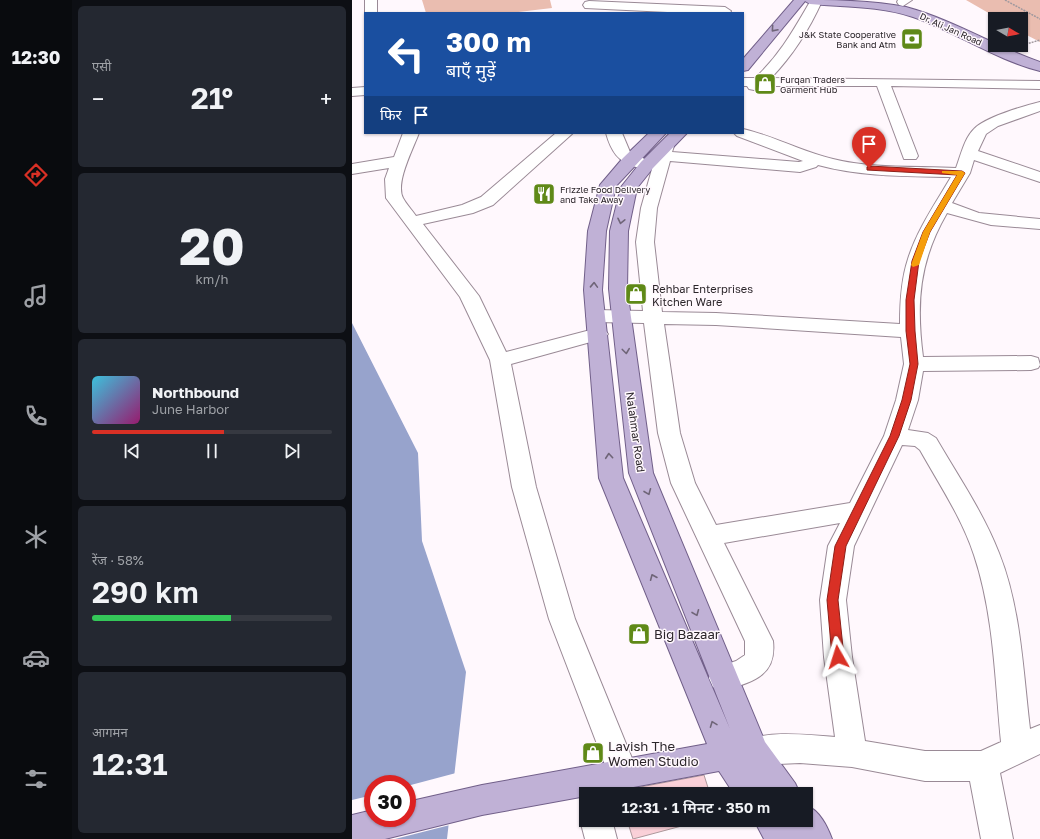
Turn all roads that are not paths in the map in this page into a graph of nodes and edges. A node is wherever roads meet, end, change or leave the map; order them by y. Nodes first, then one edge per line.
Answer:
1 (372, 0) edge
2 (785, 0) edge
3 (800, 0) edge
4 (813, 0) edge
5 (902, 1) edge
6 (588, 6) edge
7 (726, 8) edge
8 (371, 12) edge
9 (988, 36) edge
10 (744, 48) edge
11 (1027, 52) edge
12 (1040, 57) edge
13 (744, 66) edge
14 (1040, 66) edge
15 (760, 81) junction
16 (744, 82) edge
17 (882, 82) junction
18 (1040, 85) edge
19 (364, 91) edge
20 (352, 92) edge
21 (744, 96) edge
22 (1040, 106) edge
23 (411, 134) edge
24 (564, 134) edge
25 (614, 134) edge
26 (744, 134) edge
27 (657, 149) edge
28 (971, 154) junction
29 (910, 156) dead end
30 (812, 158) junction
31 (400, 161) junction
32 (352, 169) edge
33 (962, 173) junction
34 (1040, 177) edge
35 (944, 206) junction
36 (411, 222) junction
37 (1040, 224) edge
38 (622, 317) junction
39 (654, 318) junction
40 (597, 325) junction
41 (910, 331) junction
42 (500, 360) junction
43 (1031, 363) dead end
44 (914, 364) junction
45 (895, 436) junction
46 (858, 511) junction
47 (708, 536) junction
48 (723, 678) junction
49 (1028, 744) edge
50 (740, 753) junction
51 (852, 753) junction
52 (983, 766) junction
53 (623, 773) junction
54 (587, 787) edge
55 (750, 787) edge
56 (776, 787) edge
57 (579, 788) edge
58 (416, 816) edge
59 (372, 827) edge
60 (598, 827) edge
61 (775, 827) edge
62 (808, 827) edge
63 (352, 832) edge
64 (601, 839) edge
65 (783, 839) edge
66 (816, 839) edge
67 (997, 839) edge

1 - 8 street
2 - 10 main road
3 -> 13 main road
4 - 14 main road, Dr. Ali Jan Road
4 - 15 street
5 - 9 main road, Dr. Ali Jan Road
6 - 7 street
11 - 12 main road
15 - 16 street
15 - 17 street
15 - 21 street
17 - 18 street
17 - 29 street
19 - 20 street
22 - 28 street
23 - 31 street
24 - 36 street
25 - 27 street
26 - 30 street
27 - 30 street
27 -> 38 main road, Nalahmar Road
27 - 39 street
40 -> 27 main road, Nalahmar Road
28 - 33 street
28 - 34 street
30 - 33 street
31 - 32 street
31 - 36 street
33 - 35 street
35 - 37 street
35 - 41 street
36 - 42 street
38 - 39 street
38 - 40 street
38 -> 48 main road, Nalahmar Road
39 - 41 street
39 - 47 street
40 - 42 street
50 -> 40 main road, Nalahmar Road
41 - 44 street
42 - 53 street
43 - 44 street
44 - 45 street
45 - 46 street
45 - 49 street
46 - 47 street
46 - 51 street
47 - 48 street
48 - 50 main road, Nalahmar Road
49 - 52 street
50 - 51 street
50 - 53 main road
50 - 55 main road, Nalahmar Road
50 - 56 main road, Nalahmar Road
51 - 52 street
52 - 67 street
53 - 54 main road
57 - 58 main road
59 - 63 main road
60 - 64 street
61 - 65 main road
62 - 66 main road

